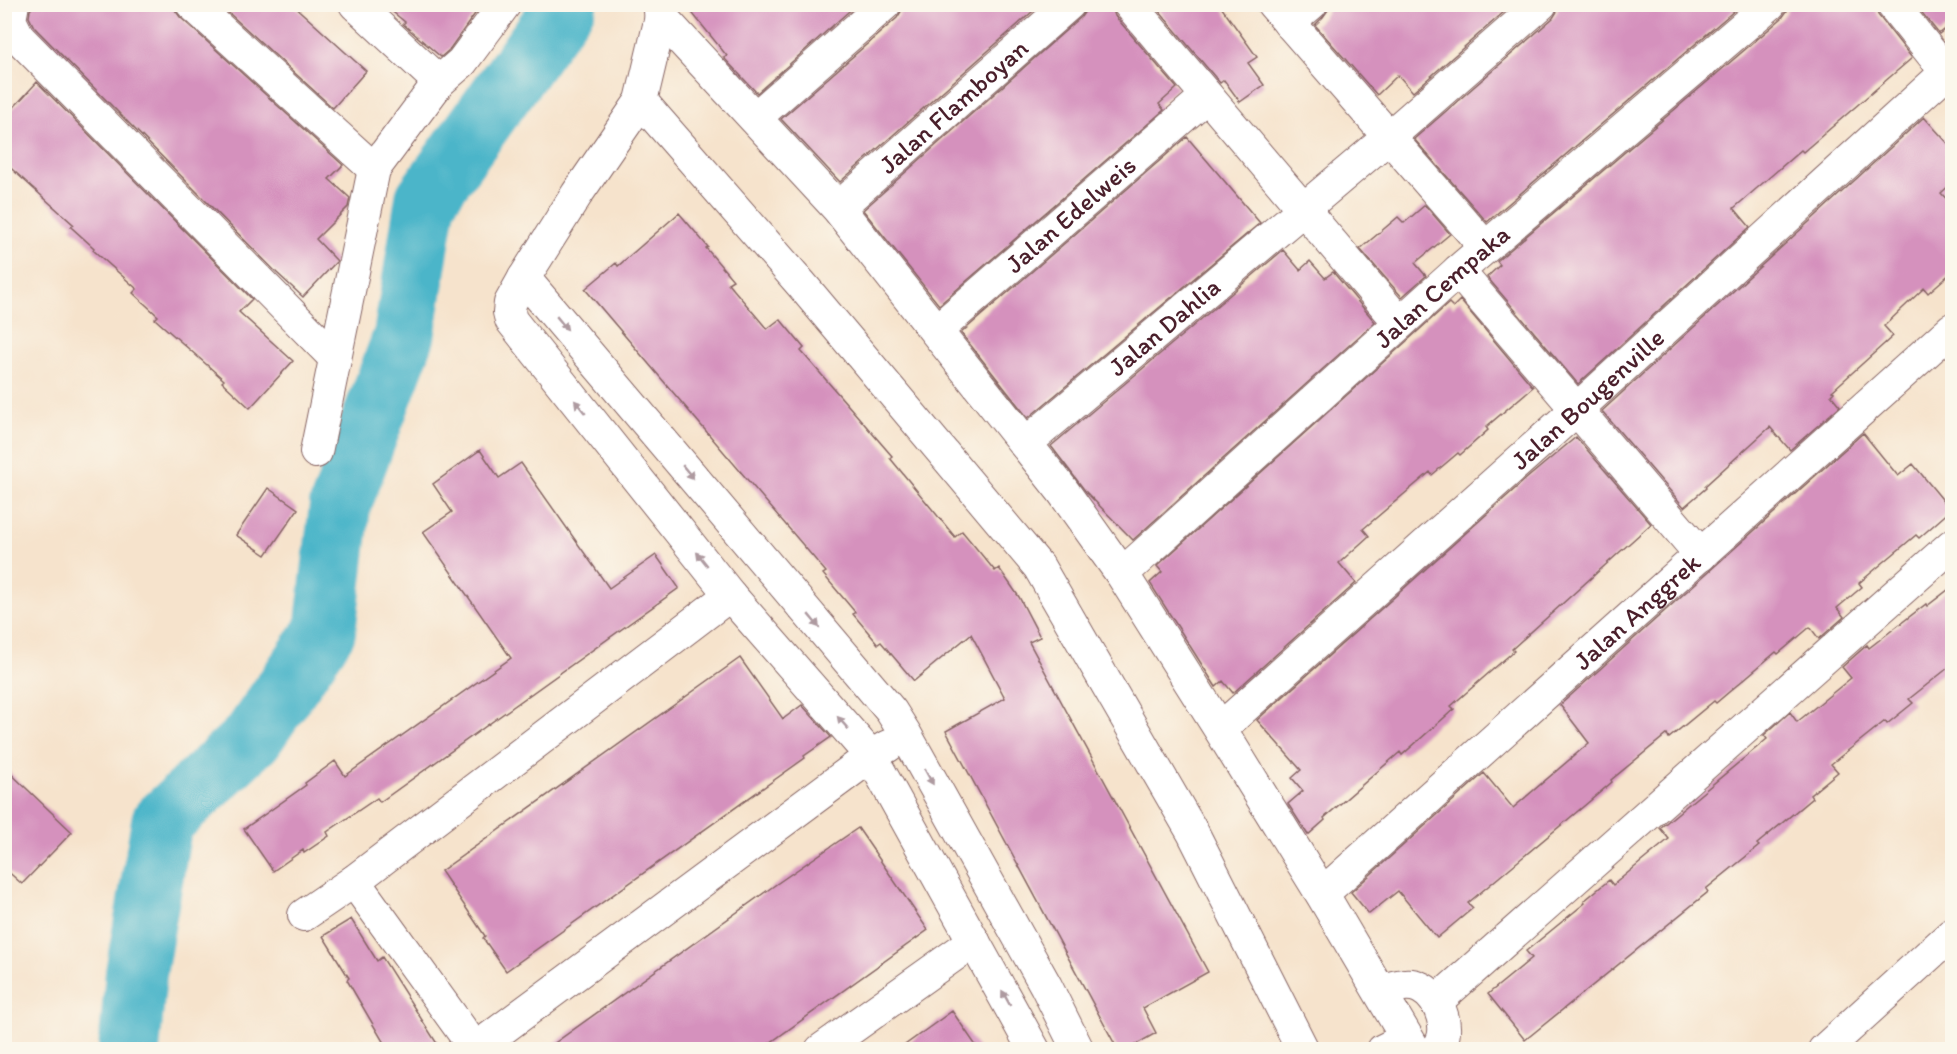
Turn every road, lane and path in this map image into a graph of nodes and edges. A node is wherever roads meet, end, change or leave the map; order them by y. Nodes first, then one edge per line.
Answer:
1 (14, 4) edge
2 (192, 4) edge
3 (355, 4) edge
4 (505, 4) edge
5 (885, 4) edge
6 (1070, 4) edge
7 (1129, 4) edge
8 (1541, 4) edge
9 (1770, 4) edge
10 (1892, 4) edge
11 (660, 10) edge
12 (1291, 11) edge
13 (1951, 73) edge
14 (439, 82) junction
15 (1207, 96) junction
16 (641, 101) junction
17 (755, 118) junction
18 (1389, 137) junction
19 (374, 169) junction
20 (838, 208) junction
21 (1303, 210) junction
22 (1485, 248) junction
23 (1458, 271) junction
24 (524, 278) junction
25 (1400, 323) junction
26 (1953, 329) edge
27 (936, 331) junction
28 (335, 358) junction
29 (1576, 410) junction
30 (1025, 444) junction
31 (316, 452) dead end
32 (1953, 545) edge
33 (1701, 555) junction
34 (1122, 574) junction
35 (730, 595) junction
36 (1220, 729) junction
37 (906, 735) junction
38 (872, 756) junction
39 (354, 881) junction
40 (1322, 894) junction
41 (304, 915) dead end
42 (1953, 934) edge
43 (974, 941) junction
44 (1380, 992) junction
45 (1437, 1001) junction
46 (1408, 1046) edge
47 (476, 1049) edge
48 (821, 1050) edge
49 (1034, 1050) edge
50 (1078, 1050) edge
51 (1304, 1050) edge
52 (1824, 1050) edge

1 - 28 street
2 - 19 street
3 - 14 street
4 - 14 street
5 - 17 street
6 - 20 street, Jalan Flamboyan
7 - 15 street
8 - 18 street, Jalan Dahlia
9 - 22 street, Jalan Cempaka
10 - 13 street
11 - 16 street
11 - 17 street
12 - 18 street
13 - 29 street, Jalan Bougenville
14 - 19 street
15 - 21 street
15 - 27 street, Jalan Edelweis
16 - 24 street
16 - 51 street
17 - 20 street
18 - 21 street, Jalan Dahlia
18 - 22 street
19 - 28 street
20 - 27 street
21 - 25 street
21 - 30 street, Jalan Dahlia
22 - 23 street, Jalan Cempaka
23 - 25 street, Jalan Cempaka
23 - 29 street
35 -> 24 street
24 -> 37 street
25 - 34 street, Jalan Cempaka
26 - 33 street, Jalan Anggrek
27 - 30 street
28 - 31 street
29 - 33 street
29 - 36 street, Jalan Bougenville
30 - 34 street
32 - 45 street
33 - 40 street, Jalan Anggrek
34 - 36 street
38 -> 35 street
35 - 39 street
36 - 40 street
37 - 38 street
37 -> 50 street
38 - 43 street
38 - 47 street
39 - 41 street
39 - 47 street
40 - 44 street
42 - 52 street
43 - 48 street
49 -> 43 street
44 - 45 street
44 - 46 street
45 - 46 street

